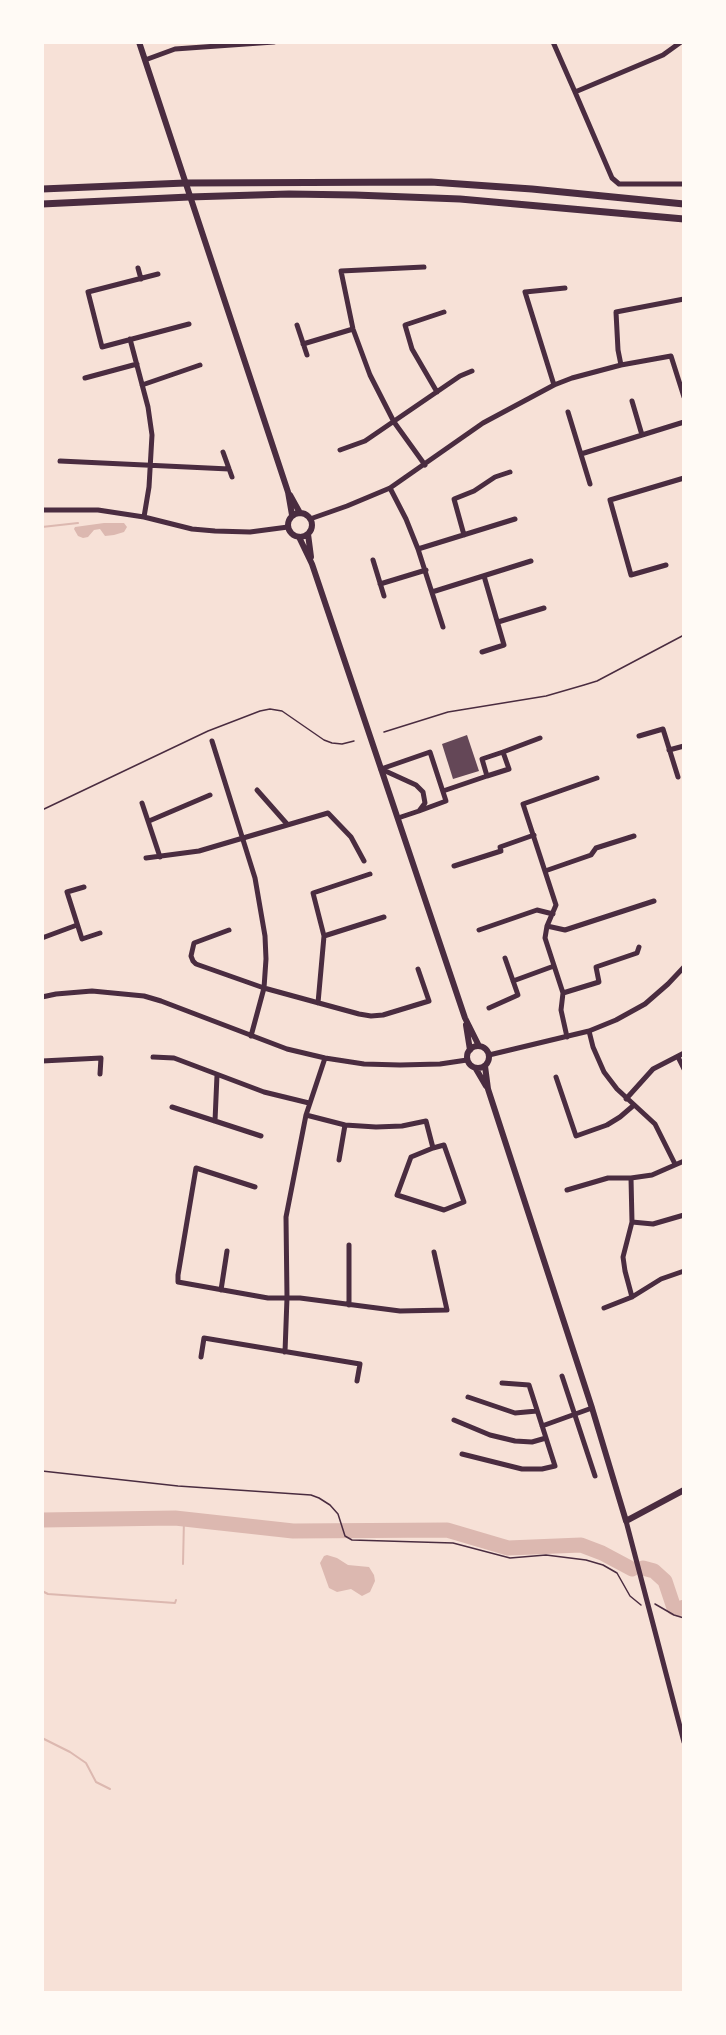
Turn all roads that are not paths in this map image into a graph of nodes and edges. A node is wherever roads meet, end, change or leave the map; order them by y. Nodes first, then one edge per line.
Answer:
1 (139, 42) edge
2 (274, 42) edge
3 (553, 42) edge
4 (681, 42) edge
5 (145, 60) junction
6 (575, 92) junction
7 (184, 183) junction
8 (684, 184) edge
9 (42, 189) edge
10 (189, 197) junction
11 (42, 204) edge
12 (684, 204) edge
13 (684, 219) edge
14 (424, 267) dead end
15 (138, 268) dead end
16 (158, 274) dead end
17 (141, 279) junction
18 (565, 288) dead end
19 (684, 299) edge
20 (444, 312) dead end
21 (189, 324) dead end
22 (297, 325) dead end
23 (353, 329) junction
24 (130, 339) junction
25 (303, 344) junction
26 (307, 355) dead end
27 (137, 364) junction
28 (200, 365) dead end
29 (621, 365) junction
30 (472, 371) dead end
31 (85, 378) dead end
32 (142, 385) junction
33 (554, 385) junction
34 (437, 392) junction
35 (684, 397) edge
36 (632, 401) dead end
37 (568, 412) dead end
38 (394, 422) junction
39 (684, 422) edge
40 (642, 435) junction
41 (340, 450) dead end
42 (224, 452) dead end
43 (581, 454) junction
44 (60, 460) dead end
45 (425, 465) junction
46 (151, 466) junction
47 (228, 469) junction
48 (510, 472) dead end
49 (232, 477) dead end
50 (684, 478) edge
51 (590, 484) dead end
52 (390, 488) junction
53 (288, 492) junction
54 (42, 510) edge
55 (300, 513) junction
56 (292, 515) junction
57 (144, 517) junction
58 (310, 519) junction
59 (515, 519) dead end
60 (288, 527) junction
61 (308, 534) junction
62 (464, 535) junction
63 (299, 537) junction
64 (418, 549) junction
65 (373, 560) dead end
66 (531, 561) dead end
67 (312, 564) junction
68 (666, 565) dead end
69 (426, 570) junction
70 (484, 576) junction
71 (380, 584) junction
72 (432, 592) junction
73 (384, 596) dead end
74 (544, 608) dead end
75 (498, 622) junction
76 (443, 627) dead end
77 (482, 652) dead end
78 (639, 736) dead end
79 (540, 738) dead end
80 (212, 741) dead end
81 (684, 746) edge
82 (669, 750) junction
83 (503, 752) junction
84 (381, 769) junction
85 (487, 776) junction
86 (678, 777) dead end
87 (597, 778) dead end
88 (256, 790) dead end
89 (443, 791) junction
90 (210, 795) dead end
91 (142, 803) dead end
92 (419, 811) junction
93 (398, 818) junction
94 (149, 821) junction
95 (287, 824) junction
96 (534, 836) junction
97 (633, 836) dead end
98 (242, 838) junction
99 (160, 856) junction
100 (146, 858) dead end
101 (364, 861) dead end
102 (454, 867) dead end
103 (545, 871) junction
104 (370, 874) dead end
105 (84, 886) dead end
106 (654, 901) dead end
107 (553, 914) junction
108 (384, 917) dead end
109 (77, 925) junction
110 (547, 926) junction
111 (228, 930) dead end
112 (479, 930) dead end
113 (100, 933) dead end
114 (324, 936) junction
115 (42, 938) edge
116 (639, 946) dead end
117 (505, 958) dead end
118 (554, 966) junction
119 (684, 967) edge
120 (418, 969) dead end
121 (513, 981) junction
122 (264, 988) junction
123 (563, 993) junction
124 (42, 996) edge
125 (318, 1003) junction
126 (489, 1008) dead end
127 (465, 1018) junction
128 (589, 1031) junction
129 (252, 1036) junction
130 (567, 1037) junction
131 (479, 1046) junction
132 (470, 1050) junction
133 (684, 1053) edge
134 (489, 1055) junction
135 (153, 1057) dead end
136 (678, 1057) junction
137 (325, 1058) junction
138 (466, 1060) junction
139 (42, 1061) edge
140 (485, 1066) junction
141 (476, 1069) junction
142 (684, 1069) edge
143 (100, 1074) dead end
144 (217, 1075) junction
145 (555, 1077) dead end
146 (488, 1089) junction
147 (626, 1098) junction
148 (309, 1103) junction
149 (634, 1105) junction
150 (172, 1107) dead end
151 (306, 1115) junction
152 (215, 1121) junction
153 (345, 1125) junction
154 (261, 1136) dead end
155 (433, 1148) junction
156 (339, 1160) dead end
157 (684, 1161) edge
158 (675, 1164) junction
159 (631, 1178) junction
160 (255, 1187) dead end
161 (567, 1190) dead end
162 (684, 1215) edge
163 (632, 1222) junction
164 (349, 1245) dead end
165 (227, 1251) dead end
166 (434, 1252) dead end
167 (684, 1270) edge
168 (221, 1290) junction
169 (633, 1297) junction
170 (287, 1298) junction
171 (349, 1305) junction
172 (604, 1308) dead end
173 (285, 1352) junction
174 (201, 1357) dead end
175 (562, 1376) dead end
176 (357, 1380) dead end
177 (502, 1383) dead end
178 (468, 1397) dead end
179 (592, 1408) junction
180 (537, 1411) junction
181 (574, 1414) junction
182 (454, 1420) dead end
183 (542, 1426) junction
184 (546, 1438) junction
185 (462, 1454) dead end
186 (595, 1476) dead end
187 (684, 1490) edge
188 (626, 1521) junction
189 (684, 1742) edge

1 - 5 street
2 - 5 street
3 - 6 street
4 - 6 street
5 - 7 street
6 - 8 street
7 - 9 main road
7 - 10 street
7 - 12 main road
10 - 11 main road
10 - 13 main road
10 - 53 street
14 - 23 street
15 - 17 street
16 - 17 street
17 - 24 street
18 - 33 street
19 - 29 street
20 - 34 street
21 - 24 street
22 - 25 street
23 - 25 street
23 - 38 street
24 - 27 street
25 - 26 street
27 - 31 street
27 - 32 street
28 - 32 street
29 - 33 street
29 - 35 street
30 - 34 street
32 - 46 street
33 - 45 street
34 - 38 street
36 - 40 street
37 - 43 street
38 - 41 street
38 - 45 street
39 - 40 street
40 - 43 street
42 - 47 street
43 - 51 street
44 - 46 street
45 - 52 street
46 - 47 street
46 - 57 street
47 - 49 street
48 - 62 street
50 - 68 street
52 - 58 street
52 - 64 street
53 - 55 street
53 - 56 street
54 - 57 street
55 - 56 street
55 - 58 street
56 - 60 street
57 - 60 street
58 - 61 street
59 - 62 street
60 - 63 street
61 - 63 street
61 - 67 street
62 - 64 street
63 - 67 street
64 - 69 street
65 - 71 street
66 - 70 street
67 - 84 street
69 - 71 street
69 - 72 street
70 - 72 street
70 - 75 street
71 - 73 street
72 - 76 street
74 - 75 street
75 - 77 street
78 - 82 street
79 - 83 street
80 - 98 street
81 - 82 street
82 - 86 street
83 - 85 street
83 - 85 street
84 - 89 street
84 - 92 street
84 - 93 street
85 - 89 street
87 - 96 street
88 - 95 street
89 - 92 street
90 - 94 street
91 - 94 street
92 - 93 street
93 - 127 street
94 - 99 street
95 - 98 street
95 - 101 street
96 - 102 street
96 - 103 street
97 - 103 street
98 - 99 street
98 - 122 street
99 - 100 street
103 - 107 street
104 - 114 street
105 - 109 street
106 - 110 street
107 - 110 street
107 - 112 street
108 - 114 street
109 - 113 street
109 - 115 street
110 - 118 street
111 - 122 street
114 - 125 street
116 - 123 street
117 - 121 street
118 - 121 street
118 - 123 street
119 - 128 street
120 - 125 street
121 - 126 street
122 - 125 street
122 - 129 street
123 - 130 street
124 - 129 street
127 - 131 street
127 - 132 street
128 - 130 street
128 - 147 street
129 - 137 street
130 - 134 street
131 - 132 street
131 - 134 street
132 - 138 street
133 - 136 street
134 - 140 street
135 - 144 street
136 - 142 street
136 - 147 street
137 - 138 street
137 - 148 street
138 - 141 street
139 - 143 street
140 - 141 street
140 - 146 street
141 - 146 street
144 - 148 street
144 - 152 street
145 - 149 street
146 - 179 street
147 - 149 street
148 - 151 street
149 - 158 street
150 - 152 street
151 - 153 street
151 - 170 street
152 - 154 street
153 - 155 street
153 - 156 street
155 - 155 street
157 - 158 street
158 - 159 street
159 - 161 street
159 - 163 street
160 - 168 street
162 - 163 street
163 - 169 street
164 - 171 street
165 - 168 street
166 - 171 street
167 - 169 street
168 - 170 street
169 - 172 street
170 - 171 street
170 - 173 street
173 - 174 street
173 - 176 street
175 - 181 street
177 - 180 street
178 - 180 street
179 - 181 street
179 - 188 street
180 - 183 street
181 - 183 street
181 - 186 street
182 - 184 street
183 - 184 street
184 - 185 street
187 - 188 street
188 - 189 street

